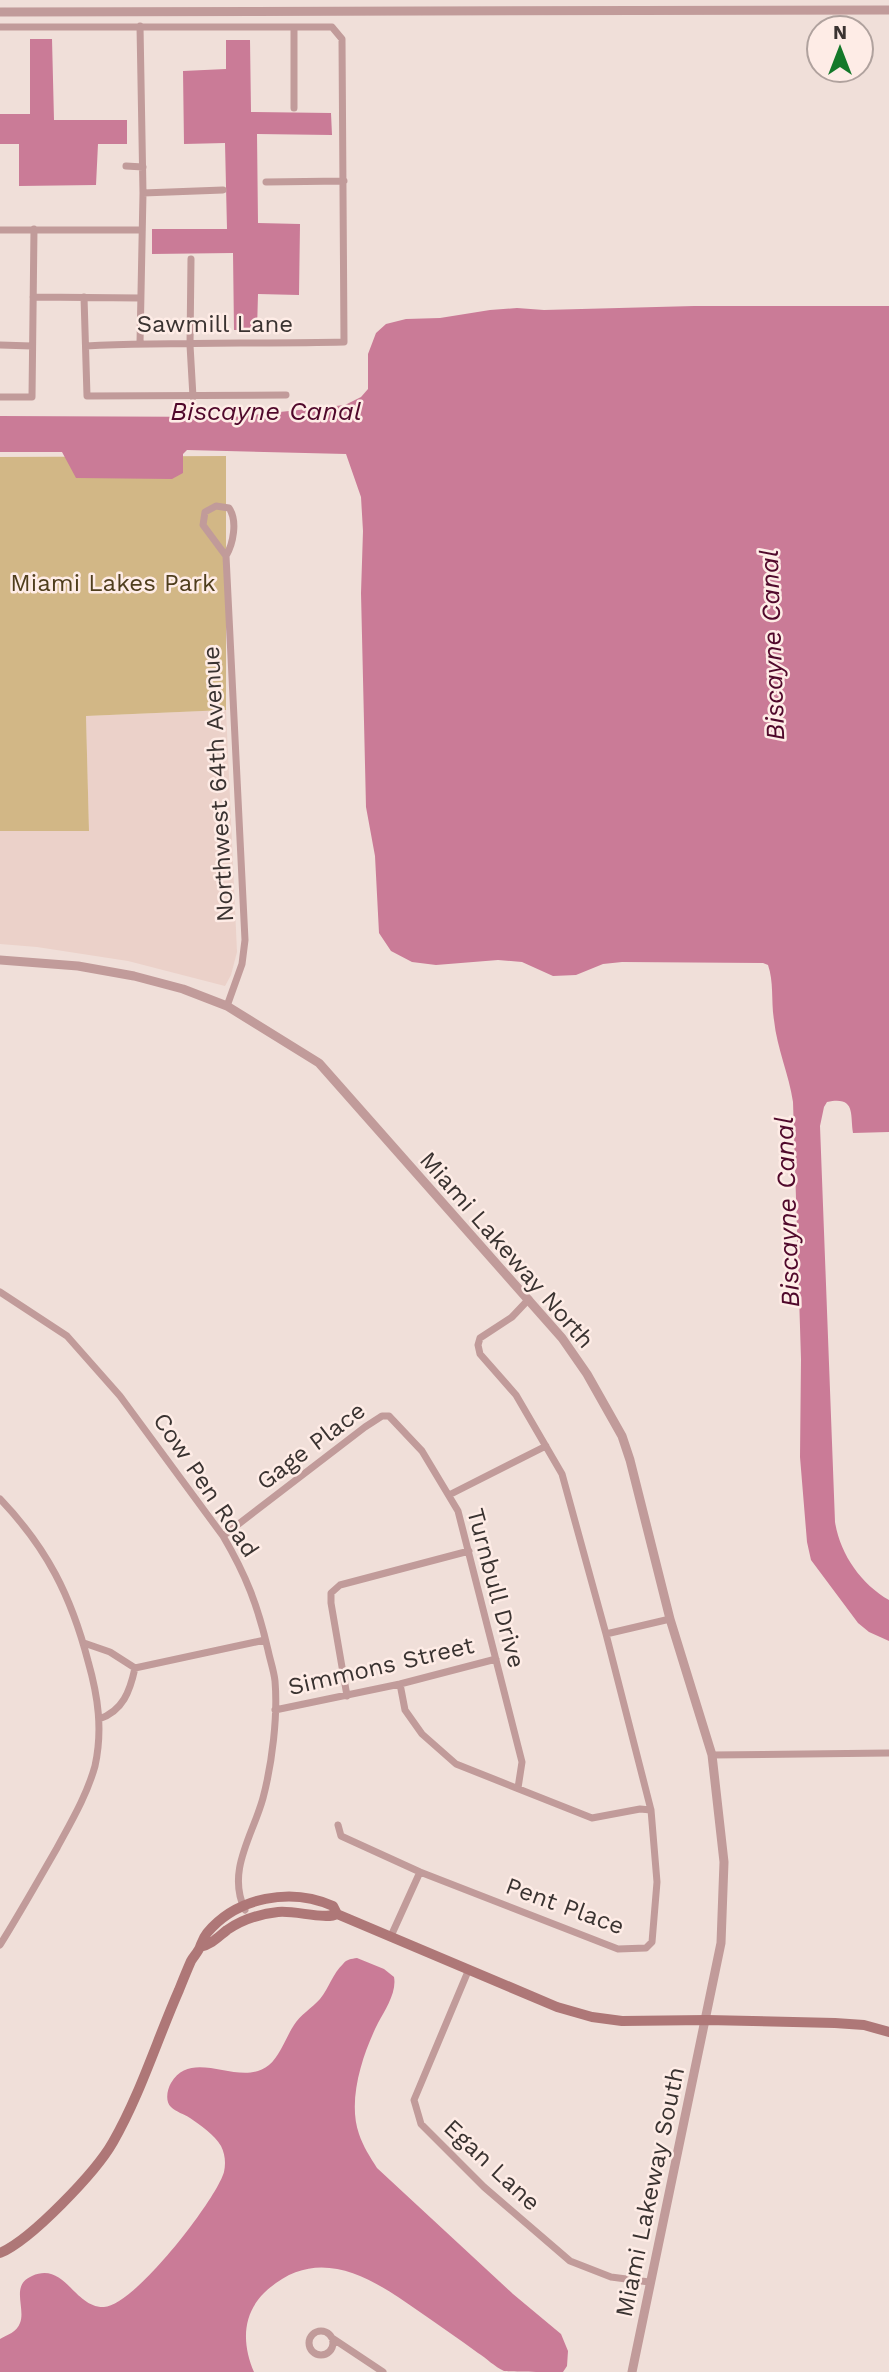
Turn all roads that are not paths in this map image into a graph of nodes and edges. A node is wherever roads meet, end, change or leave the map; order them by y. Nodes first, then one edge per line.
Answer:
1 (889, 10) edge
2 (0, 12) edge
3 (140, 26) junction
4 (0, 27) edge
5 (294, 27) junction
6 (294, 108) dead end
7 (126, 166) dead end
8 (143, 167) junction
9 (266, 181) dead end
10 (344, 181) junction
11 (223, 190) dead end
12 (143, 193) junction
13 (34, 229) junction
14 (0, 230) edge
15 (141, 230) junction
16 (191, 259) dead end
17 (33, 297) junction
18 (84, 297) junction
19 (141, 298) junction
20 (140, 343) junction
21 (0, 345) edge
22 (190, 345) junction
23 (32, 346) junction
24 (86, 346) junction
25 (286, 395) dead end
26 (0, 397) edge
27 (193, 397) junction
28 (226, 556) junction
29 (0, 960) edge
30 (227, 1006) junction
31 (0, 1292) edge
32 (529, 1299) junction
33 (389, 1416) joint
34 (546, 1446) junction
35 (449, 1495) junction
36 (0, 1499) edge
37 (223, 1536) junction
38 (469, 1551) junction
39 (670, 1619) junction
40 (606, 1634) junction
41 (265, 1640) junction
42 (84, 1643) junction
43 (496, 1659) junction
44 (135, 1668) junction
45 (400, 1684) junction
46 (347, 1696) junction
47 (275, 1710) junction
48 (99, 1719) junction
49 (889, 1753) edge
50 (712, 1755) junction
51 (518, 1788) junction
52 (651, 1810) junction
53 (338, 1825) dead end
54 (420, 1872) junction
55 (246, 1912) junction
56 (391, 1936) junction
57 (0, 1945) edge
58 (468, 1969) junction
59 (707, 2020) junction
60 (889, 2032) edge
61 (0, 2253) edge
62 (649, 2283) junction
63 (332, 2337) dead end
64 (383, 2372) edge
65 (632, 2372) edge

1 - 2 street
3 - 4 street
3 - 5 street
3 - 8 street
5 - 6 street
5 - 10 street
7 - 8 street
8 - 12 street
9 - 10 street
10 - 22 street, Sawmill Lane
11 - 12 street
12 - 15 street
13 - 14 street
13 - 15 street
13 - 17 street
15 - 19 street
16 - 22 street
17 - 18 street
17 - 23 street
18 - 19 street
18 - 24 street
19 - 20 street
20 - 22 street, Sawmill Lane
20 - 24 street, Sawmill Lane
21 - 23 street
22 - 27 street
23 - 26 street
24 - 27 street
25 - 27 street
28 - 28 street, Northwest 64th Avenue
28 - 30 street, Northwest 64th Avenue
29 - 30 street, Miami Lakeway North
30 - 32 street, Miami Lakeway North
31 - 37 street, Cow Pen Road
32 - 34 street
32 - 39 street, Miami Lakeway North
33 - 35 street, Turnbull Drive
33 - 37 street, Gage Place
34 - 35 street
34 - 40 street
35 - 38 street, Turnbull Drive
36 - 42 street
37 - 41 street, Cow Pen Road
38 - 43 street, Turnbull Drive
38 - 46 street
39 - 40 street
39 - 50 street, Miami Lakeway North
40 - 52 street
41 - 44 street
41 - 47 street, Cow Pen Road
42 - 44 street
42 - 48 street
43 - 45 street, Simmons Street
43 - 51 street, Turnbull Drive
44 - 48 street
45 - 46 street, Simmons Street
45 - 51 street
46 - 47 street, Simmons Street
47 - 55 street, Cow Pen Road
48 - 57 street
49 - 50 street
50 - 59 street, Miami Lakeway North
51 - 52 street
52 - 54 street, Pent Place
53 - 54 street, Pent Place
54 - 56 street
55 - 56 main road
55 - 61 main road
56 - 58 main road
58 - 59 main road
58 - 62 street, Egan Lane
59 - 60 main road
59 - 62 street, Miami Lakeway South
62 - 65 street, Miami Lakeway South
63 - 64 street

